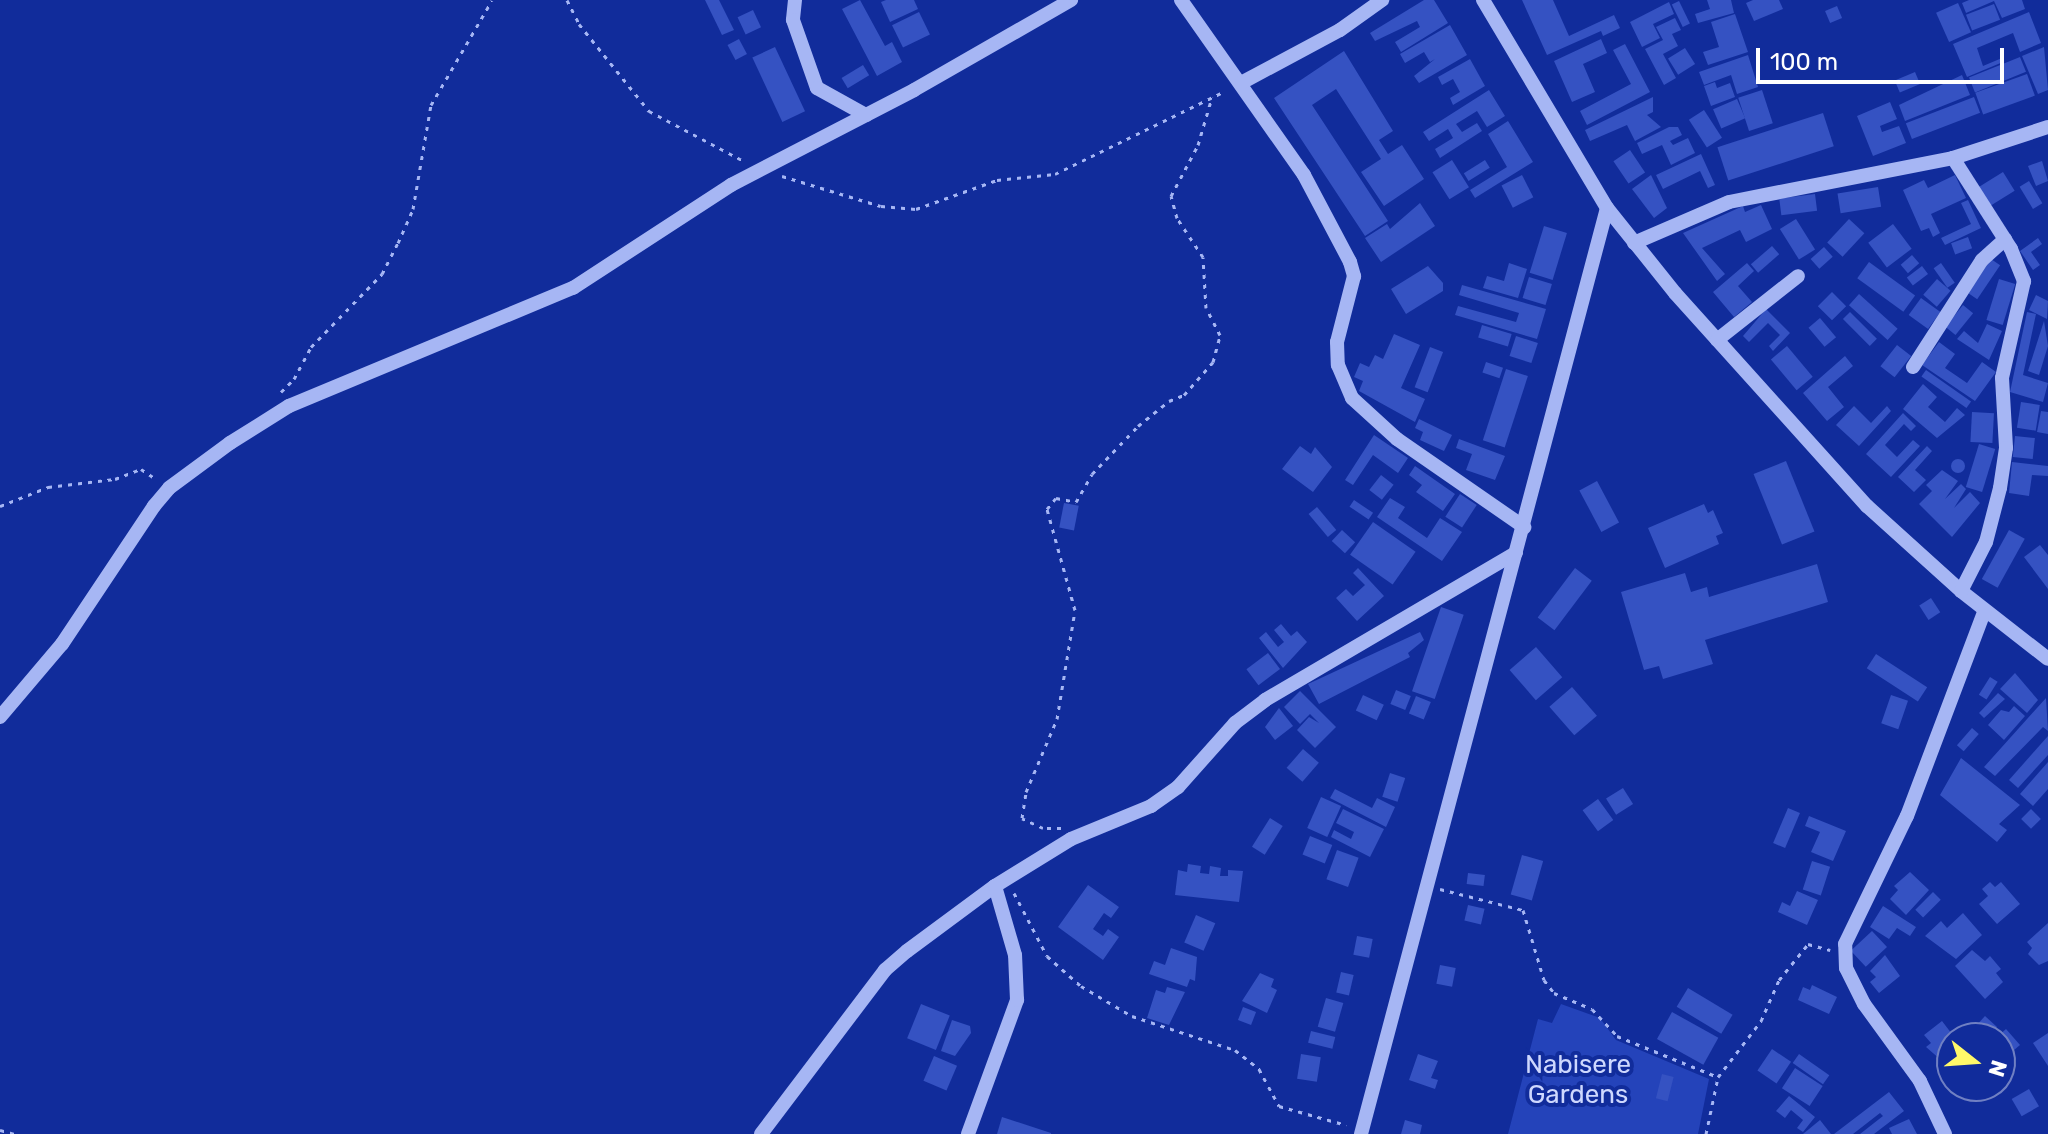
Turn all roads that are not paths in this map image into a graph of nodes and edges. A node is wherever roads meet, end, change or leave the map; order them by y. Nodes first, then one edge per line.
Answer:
1 (795, 0) edge
2 (1071, 0) edge
3 (1181, 0) edge
4 (1382, 0) edge
5 (1483, 0) edge
6 (1241, 83) junction
7 (866, 115) junction
8 (2048, 127) edge
9 (1953, 158) junction
10 (1607, 208) junction
11 (2005, 239) junction
12 (1634, 243) junction
13 (1798, 276) dead end
14 (1717, 340) junction
15 (1913, 367) dead end
16 (1524, 527) junction
17 (1516, 553) junction
18 (1961, 591) junction
19 (1985, 610) junction
20 (2048, 659) edge
21 (0, 717) edge
22 (1001, 882) junction
23 (1362, 1132) edge
24 (761, 1134) edge
25 (968, 1134) edge
26 (1945, 1134) edge

1 - 7 street
2 - 7 street
3 - 6 street
4 - 6 street
5 - 10 street
6 - 16 street
7 - 21 street
8 - 9 street
9 - 11 street
9 - 12 street
10 - 12 street
10 - 16 street
11 - 15 street
11 - 18 street
12 - 14 street
13 - 14 street
14 - 18 street
16 - 17 street
17 - 22 street
17 - 23 street
18 - 19 street
19 - 20 street
19 - 26 street
22 - 24 street
22 - 25 street

